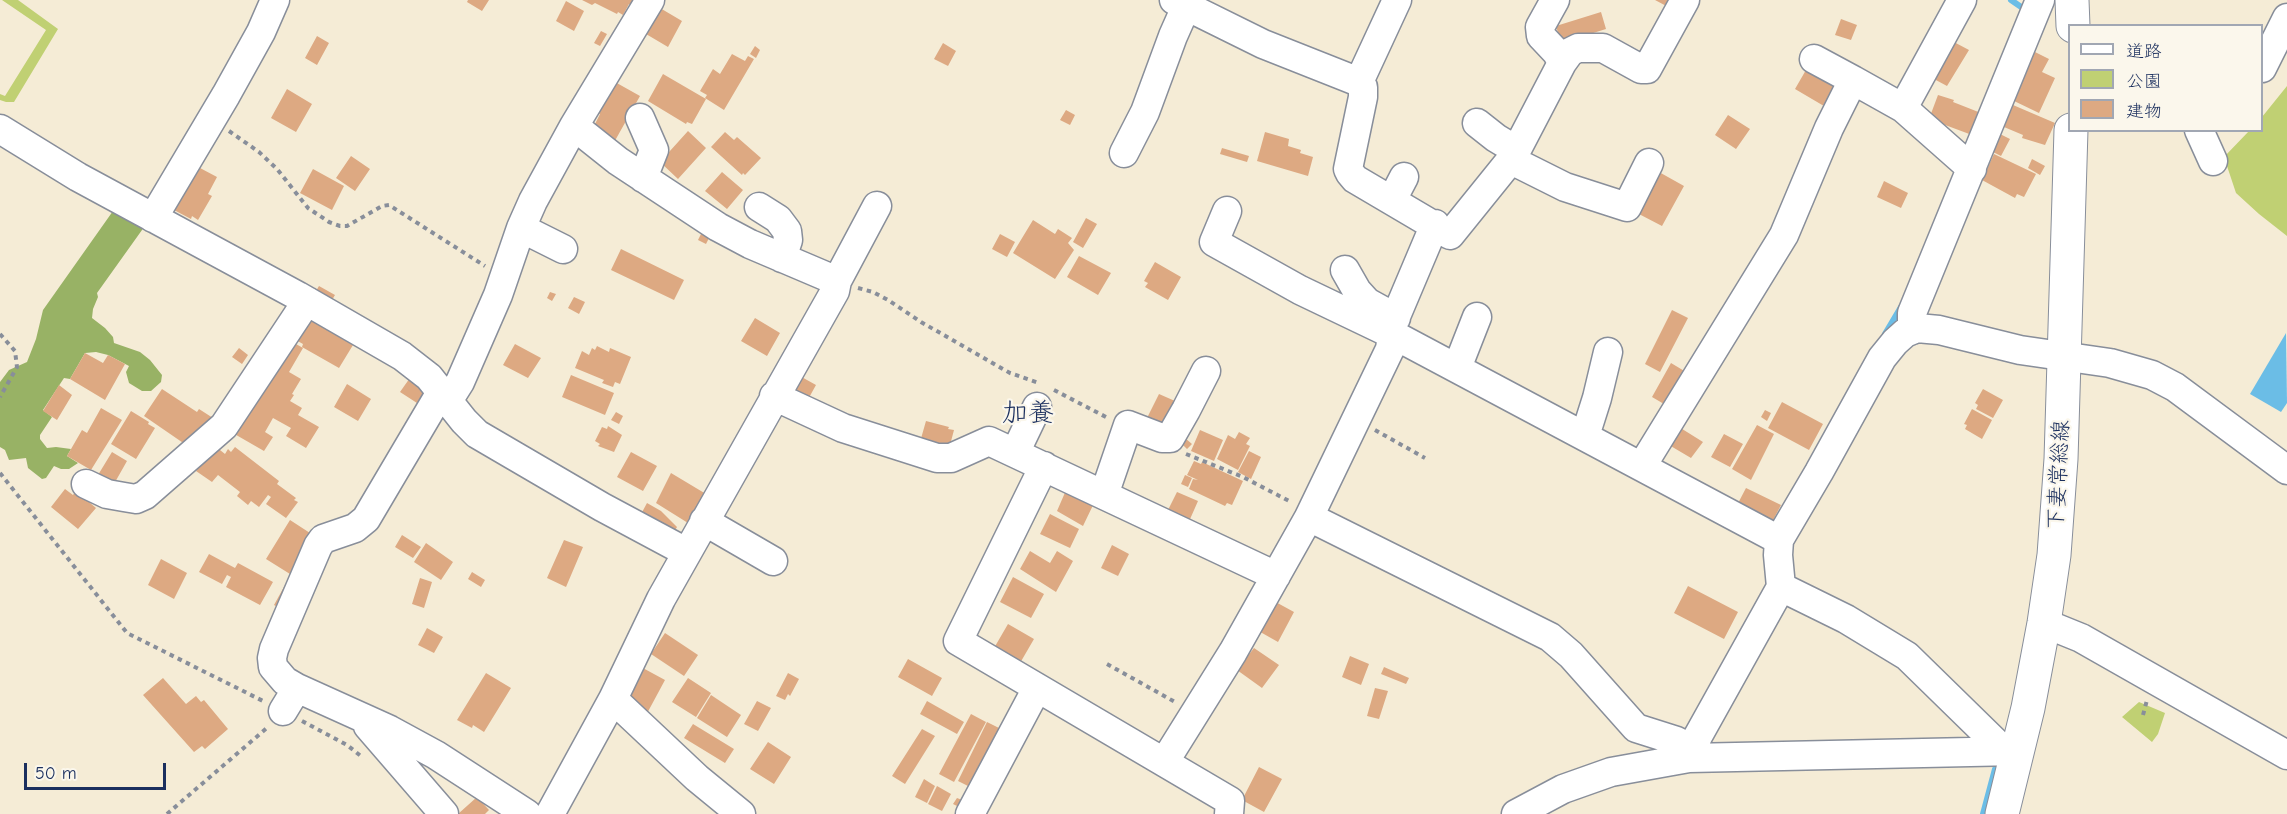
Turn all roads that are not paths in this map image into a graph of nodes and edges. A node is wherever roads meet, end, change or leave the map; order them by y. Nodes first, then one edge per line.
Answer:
1 (275, 0) edge
2 (650, 0) edge
3 (1396, 0) edge
4 (1555, 0) edge
5 (1686, 0) edge
6 (1962, 0) edge
7 (2042, 0) edge
8 (1183, 2) edge
9 (2076, 17) edge
10 (2287, 18) edge
11 (1814, 59) dead end
12 (1562, 63) junction
13 (2263, 66) edge
14 (1852, 80) junction
15 (1359, 82) junction
16 (1903, 108) junction
17 (640, 118) dead end
18 (1477, 123) dead end
19 (574, 126) junction
20 (0, 129) edge
21 (2071, 132) edge
22 (2200, 132) edge
23 (1124, 153) dead end
24 (1514, 155) junction
25 (2213, 161) dead end
26 (1649, 163) dead end
27 (1968, 165) junction
28 (643, 178) junction
29 (877, 206) dead end
30 (759, 207) dead end
31 (1227, 211) dead end
32 (153, 218) junction
33 (1434, 225) junction
34 (521, 228) junction
35 (562, 249) dead end
36 (782, 258) junction
37 (1345, 270) dead end
38 (837, 284) junction
39 (307, 301) junction
40 (1477, 317) dead end
41 (1395, 326) junction
42 (1912, 330) junction
43 (1608, 352) dead end
44 (2064, 357) junction
45 (1457, 368) junction
46 (1206, 371) dead end
47 (445, 396) junction
48 (774, 396) junction
49 (1036, 407) dead end
50 (1585, 436) junction
51 (1015, 453) junction
52 (1044, 466) junction
53 (1642, 466) junction
54 (2287, 470) edge
55 (86, 484) dead end
56 (1104, 495) junction
57 (1309, 517) junction
58 (704, 521) junction
59 (1779, 540) junction
60 (686, 552) junction
61 (773, 561) dead end
62 (1276, 576) junction
63 (1781, 587) junction
64 (2044, 623) junction
65 (1037, 688) junction
66 (613, 699) junction
67 (356, 714) junction
68 (2010, 752) junction
69 (2287, 755) edge
70 (1689, 758) junction
71 (1165, 761) junction
72 (444, 814) edge
73 (526, 814) edge
74 (550, 814) edge
75 (741, 814) edge
76 (970, 814) edge
77 (1229, 814) edge
78 (1516, 814) edge
79 (2002, 814) edge

1 - 32 street
2 - 19 street
3 - 15 street
4 - 12 street
5 - 12 street
6 - 16 street
7 - 9 street
7 - 27 street
8 - 15 street
8 - 23 street
10 - 13 street
11 - 14 street
12 - 24 street
14 - 16 street
14 - 53 street
15 - 33 street
16 - 27 street
17 - 28 street
18 - 24 street
19 - 28 street
19 - 34 street
20 - 32 street
21 - 44 main road, 下妻常総線
22 - 25 street
24 - 26 street
24 - 33 street
27 - 42 street
28 - 36 street
29 - 38 street
30 - 36 street
31 - 41 street
32 - 39 street
33 - 41 street
34 - 35 street
34 - 47 street
36 - 38 street
37 - 41 street
38 - 48 street
39 - 47 street
39 - 55 street
40 - 45 street
41 - 45 street
41 - 57 street
42 - 44 street
42 - 59 street
43 - 50 street
44 - 54 street
44 - 64 main road, 下妻常総線
45 - 50 street
46 - 56 street
47 - 60 street
47 - 67 street
48 - 51 street
48 - 58 street
49 - 51 street
50 - 53 street
51 - 52 street
52 - 56 street
52 - 65 street
53 - 59 street
56 - 62 street
57 - 62 street
57 - 70 street
58 - 60 street
58 - 61 street
59 - 63 street
60 - 66 street
62 - 71 street
63 - 68 street
63 - 70 street
64 - 68 main road, 下妻常総線
64 - 69 street
65 - 71 street
65 - 76 street
66 - 74 street
66 - 75 street
67 - 72 street
67 - 73 street
68 - 70 street
68 - 79 main road, 下妻常総線
70 - 78 street
71 - 77 street

